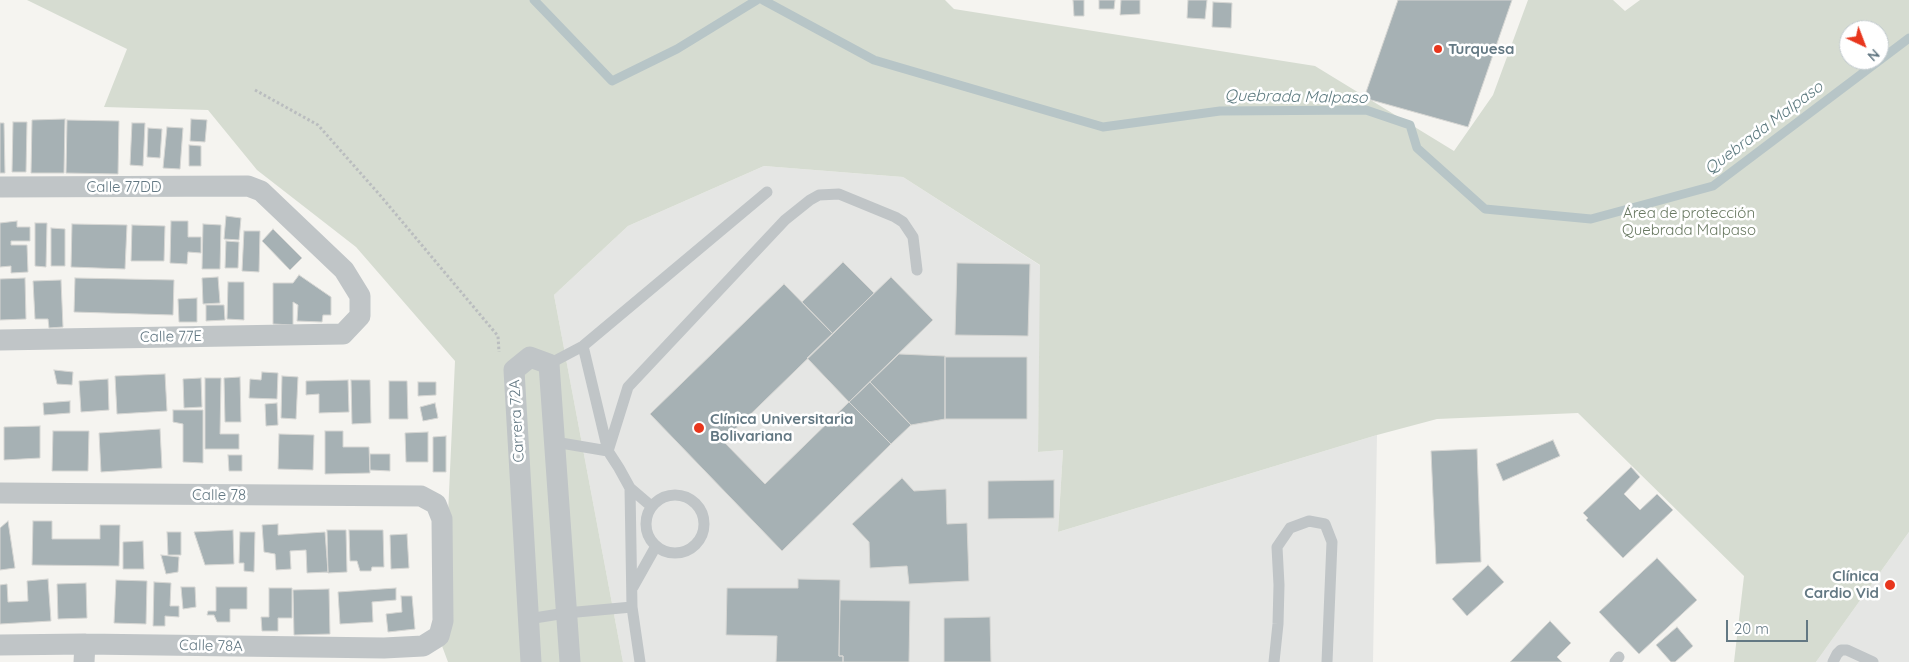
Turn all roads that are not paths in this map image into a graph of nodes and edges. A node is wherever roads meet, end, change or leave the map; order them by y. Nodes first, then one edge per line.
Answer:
1 (0, 187) edge
2 (767, 192) dead end
3 (917, 270) dead end
4 (343, 334) joint
5 (0, 340) edge
6 (583, 346) junction
7 (549, 364) junction
8 (555, 442) junction
9 (608, 451) junction
10 (630, 488) junction
11 (0, 494) edge
12 (651, 506) junction
13 (656, 546) junction
14 (632, 589) junction
15 (632, 607) junction
16 (566, 614) junction
17 (528, 619) junction
18 (0, 645) edge
19 (423, 646) joint
20 (85, 653) edge
21 (213, 654) edge
22 (384, 655) edge
23 (531, 662) edge
24 (570, 662) edge
25 (640, 662) edge
26 (1274, 662) edge
27 (1327, 662) edge
28 (1832, 662) edge
29 (1873, 662) edge

1 - 4 street, Calle 77DD
2 - 6 lane
3 - 9 lane
4 - 5 street, Calle 77E
6 - 7 lane
6 - 9 lane
7 - 8 street
7 - 17 street, Carrera 72A
8 - 9 lane
8 - 16 street
9 - 10 lane
10 - 12 lane
10 - 14 lane
11 - 19 street, Calle 78
12 - 13 lane
12 - 13 lane
13 - 14 lane
14 - 15 lane
15 - 16 lane
15 - 25 lane
16 - 17 lane
16 - 24 street
17 - 23 street, Carrera 72A
18 - 20 street, Calle 78A
19 - 22 street, Calle 78A
20 - 21 street, Calle 78A
21 - 22 street, Calle 78A
26 - 27 lane
28 - 29 lane

